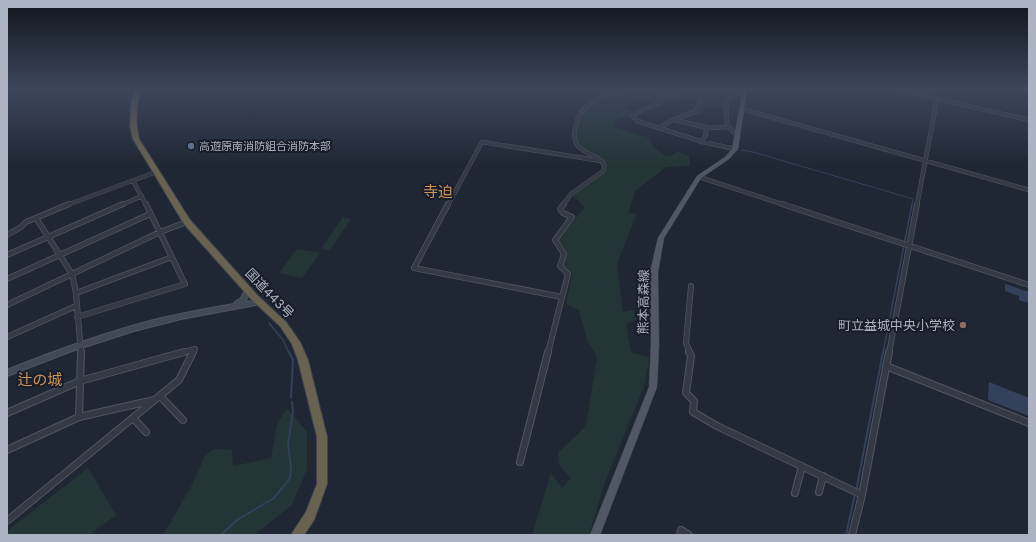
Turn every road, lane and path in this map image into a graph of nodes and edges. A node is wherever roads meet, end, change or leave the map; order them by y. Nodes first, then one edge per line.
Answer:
1 (134, 114) edge
2 (578, 114) edge
3 (635, 114) edge
4 (689, 114) edge
5 (727, 114) edge
6 (741, 114) edge
7 (761, 114) edge
8 (934, 114) edge
9 (1004, 114) edge
10 (674, 120) junction
11 (1029, 120) edge
12 (661, 127) junction
13 (728, 127) junction
14 (706, 128) junction
15 (737, 136) junction
16 (702, 142) junction
17 (735, 149) junction
18 (603, 161) junction
19 (925, 161) junction
20 (156, 172) junction
21 (699, 177) junction
22 (133, 181) junction
23 (1029, 190) edge
24 (142, 196) junction
25 (150, 214) junction
26 (36, 218) junction
27 (187, 222) junction
28 (160, 232) junction
29 (7, 235) edge
30 (47, 237) junction
31 (908, 246) junction
32 (7, 255) edge
33 (60, 255) junction
34 (172, 257) junction
35 (72, 274) junction
36 (7, 278) edge
37 (1029, 285) edge
38 (690, 286) dead end
39 (248, 290) junction
40 (76, 293) junction
41 (562, 297) junction
42 (260, 302) junction
43 (7, 305) edge
44 (76, 306) junction
45 (232, 307) junction
46 (77, 317) junction
47 (7, 337) edge
48 (81, 345) junction
49 (886, 366) junction
50 (7, 374) edge
51 (80, 381) junction
52 (158, 398) junction
53 (7, 413) edge
54 (79, 417) junction
55 (133, 418) junction
56 (183, 420) dead end
57 (1029, 423) edge
58 (146, 432) dead end
59 (7, 450) edge
60 (520, 462) dead end
61 (802, 466) junction
62 (823, 476) junction
63 (819, 492) dead end
64 (795, 493) dead end
65 (862, 495) junction
66 (8, 518) edge
67 (297, 535) edge
68 (595, 535) edge
69 (680, 535) edge
70 (689, 535) edge
71 (852, 535) edge

1 - 20 highway, 国道443号
2 - 18 street
3 - 12 street
4 - 10 street
5 - 13 street
6 - 15 main road
7 - 19 street
8 - 19 street
9 - 11 street
10 - 12 street
10 - 14 street
12 - 16 street
13 - 14 street
13 - 15 street
14 - 16 street
15 - 17 main road
16 - 17 street
17 - 21 main road, 熊本高森線
18 - 41 street
18 - 41 street
19 - 23 street
19 - 31 street
20 - 22 street
20 - 27 highway, 国道443号
21 - 31 street
21 - 68 main road, 熊本高森線
22 - 24 street
22 - 26 street
24 - 25 street
24 - 30 street
25 - 28 street
25 - 33 street
26 - 29 street
26 - 30 street
27 - 28 street
27 - 39 highway, 国道443号
28 - 34 street
28 - 35 street
30 - 32 street
30 - 33 street
31 - 37 street
31 - 49 street
33 - 35 street
33 - 36 street
34 - 40 street
34 - 46 street
35 - 40 street
35 - 43 street
38 - 61 street
39 - 42 highway, 国道443号
39 - 45 street
40 - 44 street
41 - 60 street
42 - 45 street
42 - 67 highway, 国道443号
44 - 46 street
44 - 47 street
45 - 48 street
46 - 48 street
48 - 50 street
48 - 51 street
49 - 57 street
49 - 65 street
51 - 52 street
51 - 53 street
51 - 54 street
52 - 54 street
52 - 55 street
52 - 56 street
54 - 59 street
55 - 58 street
55 - 66 street
61 - 62 street
61 - 64 street
62 - 63 street
62 - 65 street
65 - 71 street
69 - 70 street

